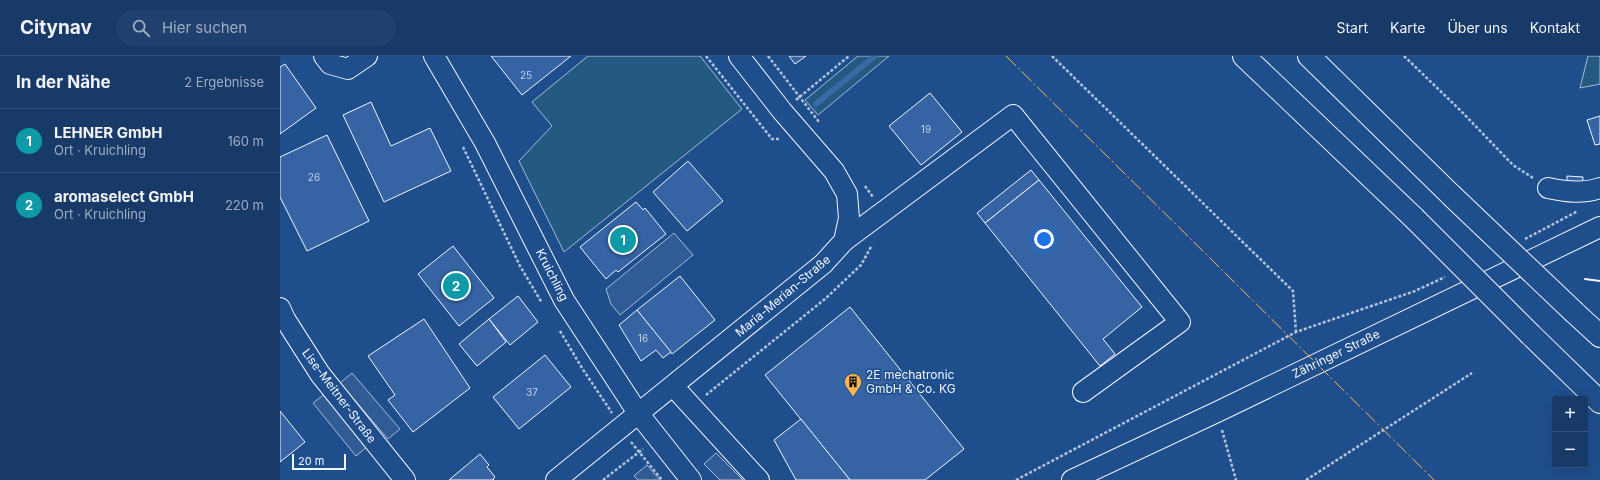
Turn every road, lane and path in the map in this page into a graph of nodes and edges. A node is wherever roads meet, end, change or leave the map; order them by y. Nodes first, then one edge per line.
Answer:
1 (324, 56) edge
2 (367, 56) edge
3 (434, 56) edge
4 (739, 56) edge
5 (849, 56) edge
6 (1052, 56) edge
7 (1244, 56) edge
8 (1309, 56) edge
9 (1404, 56) edge
10 (782, 110) junction
11 (1548, 188) joint
12 (1600, 188) edge
13 (1583, 209) dead end
14 (1600, 226) edge
15 (844, 241) junction
16 (1522, 241) dead end
17 (1450, 274) dead end
18 (280, 308) edge
19 (1296, 332) junction
20 (1600, 336) edge
21 (1472, 373) dead end
22 (673, 386) junction
23 (1083, 392) dead end
24 (1600, 402) edge
25 (1216, 412) junction
26 (638, 413) junction
27 (405, 480) edge
28 (556, 480) edge
29 (690, 480) edge
30 (759, 480) edge
31 (1016, 480) edge
32 (1072, 480) edge
33 (1236, 480) edge
34 (1306, 480) edge

1 - 2 street
3 - 26 street, Kruichling
4 - 10 street
5 - 10 path
6 - 19 path
7 - 24 highway, bridge
8 - 20 highway, bridge
9 - 11 path
10 - 15 street
11 - 12 street
13 - 16 path
14 - 25 street, Zähringer Straße
15 - 22 street, Maria-Merian-Straße
15 - 23 street, Maria-Merian-Straße
17 - 19 path
18 - 27 street, Lise-Meitner-Straße
19 - 31 path
21 - 34 path
22 - 26 street, Maria-Merian-Straße
22 - 30 street
25 - 32 street, Zähringer Straße
25 - 33 path
26 - 28 street, Maria-Merian-Straße
26 - 29 street, Kruichling

